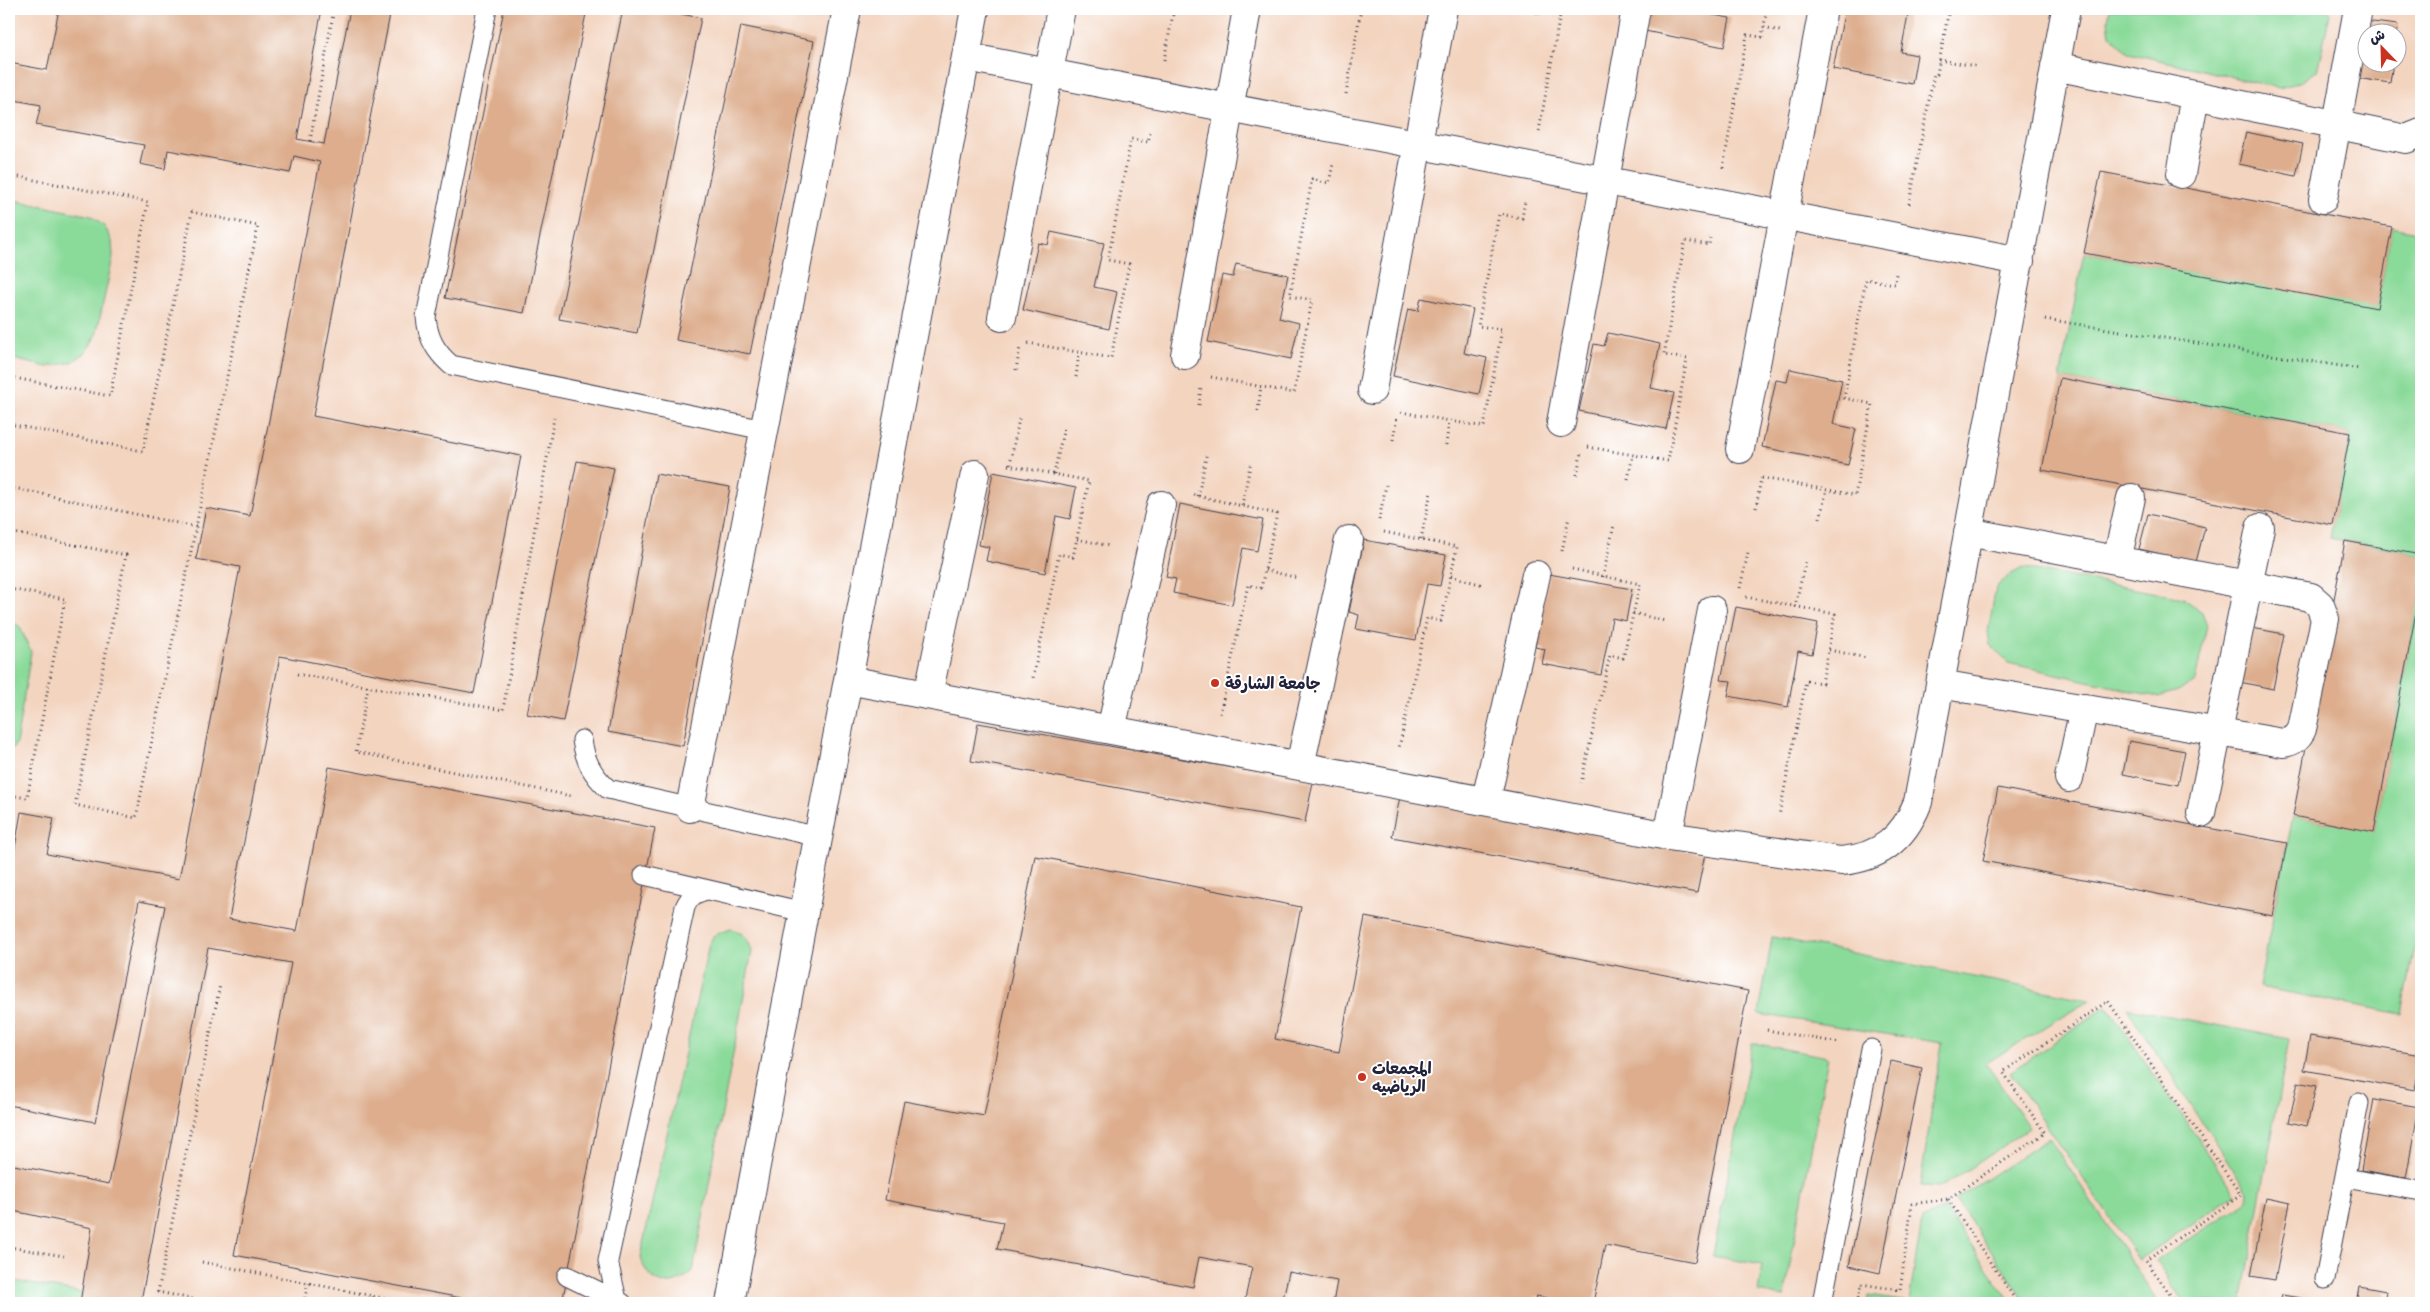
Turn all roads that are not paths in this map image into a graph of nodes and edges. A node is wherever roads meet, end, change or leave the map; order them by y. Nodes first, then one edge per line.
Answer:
1 (487, 9) edge
2 (847, 9) edge
3 (976, 9) edge
4 (1061, 9) edge
5 (1247, 9) edge
6 (1443, 9) edge
7 (1636, 9) edge
8 (1823, 9) edge
9 (2066, 9) edge
10 (2358, 9) edge
11 (966, 57) junction
12 (2055, 66) junction
13 (1049, 72) junction
14 (2195, 95) junction
15 (1230, 108) junction
16 (2337, 123) junction
17 (2421, 133) edge
18 (1418, 144) junction
19 (2181, 174) dead end
20 (1604, 180) junction
21 (2323, 199) dead end
22 (1785, 215) junction
23 (2020, 261) junction
24 (1002, 317) dead end
25 (1185, 355) road end
26 (1372, 390) dead end
27 (1561, 423) dead end
28 (764, 430) junction
29 (1740, 449) road end
30 (975, 474) road end
31 (2130, 498) dead end
32 (1160, 505) road end
33 (2260, 528) dead end
34 (1968, 532) junction
35 (1349, 540) road end
36 (2117, 560) junction
37 (1548, 571) road end
38 (2249, 585) junction
39 (1712, 610) dead end
40 (848, 680) junction
41 (1940, 684) junction
42 (928, 695) junction
43 (2084, 708) junction
44 (1111, 730) junction
45 (2218, 731) junction
46 (582, 740) dead end
47 (1300, 766) junction
48 (2069, 778) dead end
49 (1486, 800) junction
50 (690, 808) junction
51 (2201, 813) dead end
52 (819, 836) junction
53 (1668, 836) junction
54 (644, 875) dead end
55 (706, 890) junction
56 (804, 912) junction
57 (1871, 1049) road end
58 (2359, 1103) dead end
59 (2345, 1178) junction
60 (2421, 1191) edge
61 (567, 1276) dead end
62 (2325, 1280) dead end
63 (620, 1302) edge
64 (730, 1303) edge
65 (1822, 1303) edge

1 - 28 lane
2 - 28 street
3 - 11 street
4 - 13 street
5 - 15 street
6 - 18 street
7 - 20 street
8 - 22 street
9 - 12 street
10 - 16 street
11 - 13 street
11 - 40 street
12 - 14 street
12 - 23 street
13 - 15 street
13 - 24 street
14 - 16 street
14 - 19 street
15 - 18 street
15 - 25 street
16 - 17 street
16 - 21 street
18 - 20 street
18 - 26 street
20 - 22 street
20 - 27 street
22 - 23 street
22 - 29 street
23 - 34 street
28 - 50 street
30 - 42 street
31 - 36 street
32 - 44 street
33 - 38 street
34 - 36 street
34 - 41 street
35 - 47 street
36 - 38 street
37 - 49 street
38 - 45 street
38 - 45 street
39 - 53 street
40 - 42 street
40 - 52 street
41 - 43 street
41 - 53 street
42 - 44 street
43 - 45 street
43 - 48 street
44 - 47 street
45 - 51 street
46 - 50 lane
47 - 49 street
49 - 53 street
50 - 52 lane
52 - 56 street
54 - 55 lane
55 - 56 lane
55 - 63 lane
56 - 64 street
57 - 65 lane
58 - 59 lane
59 - 60 lane
59 - 62 lane
61 - 63 lane

